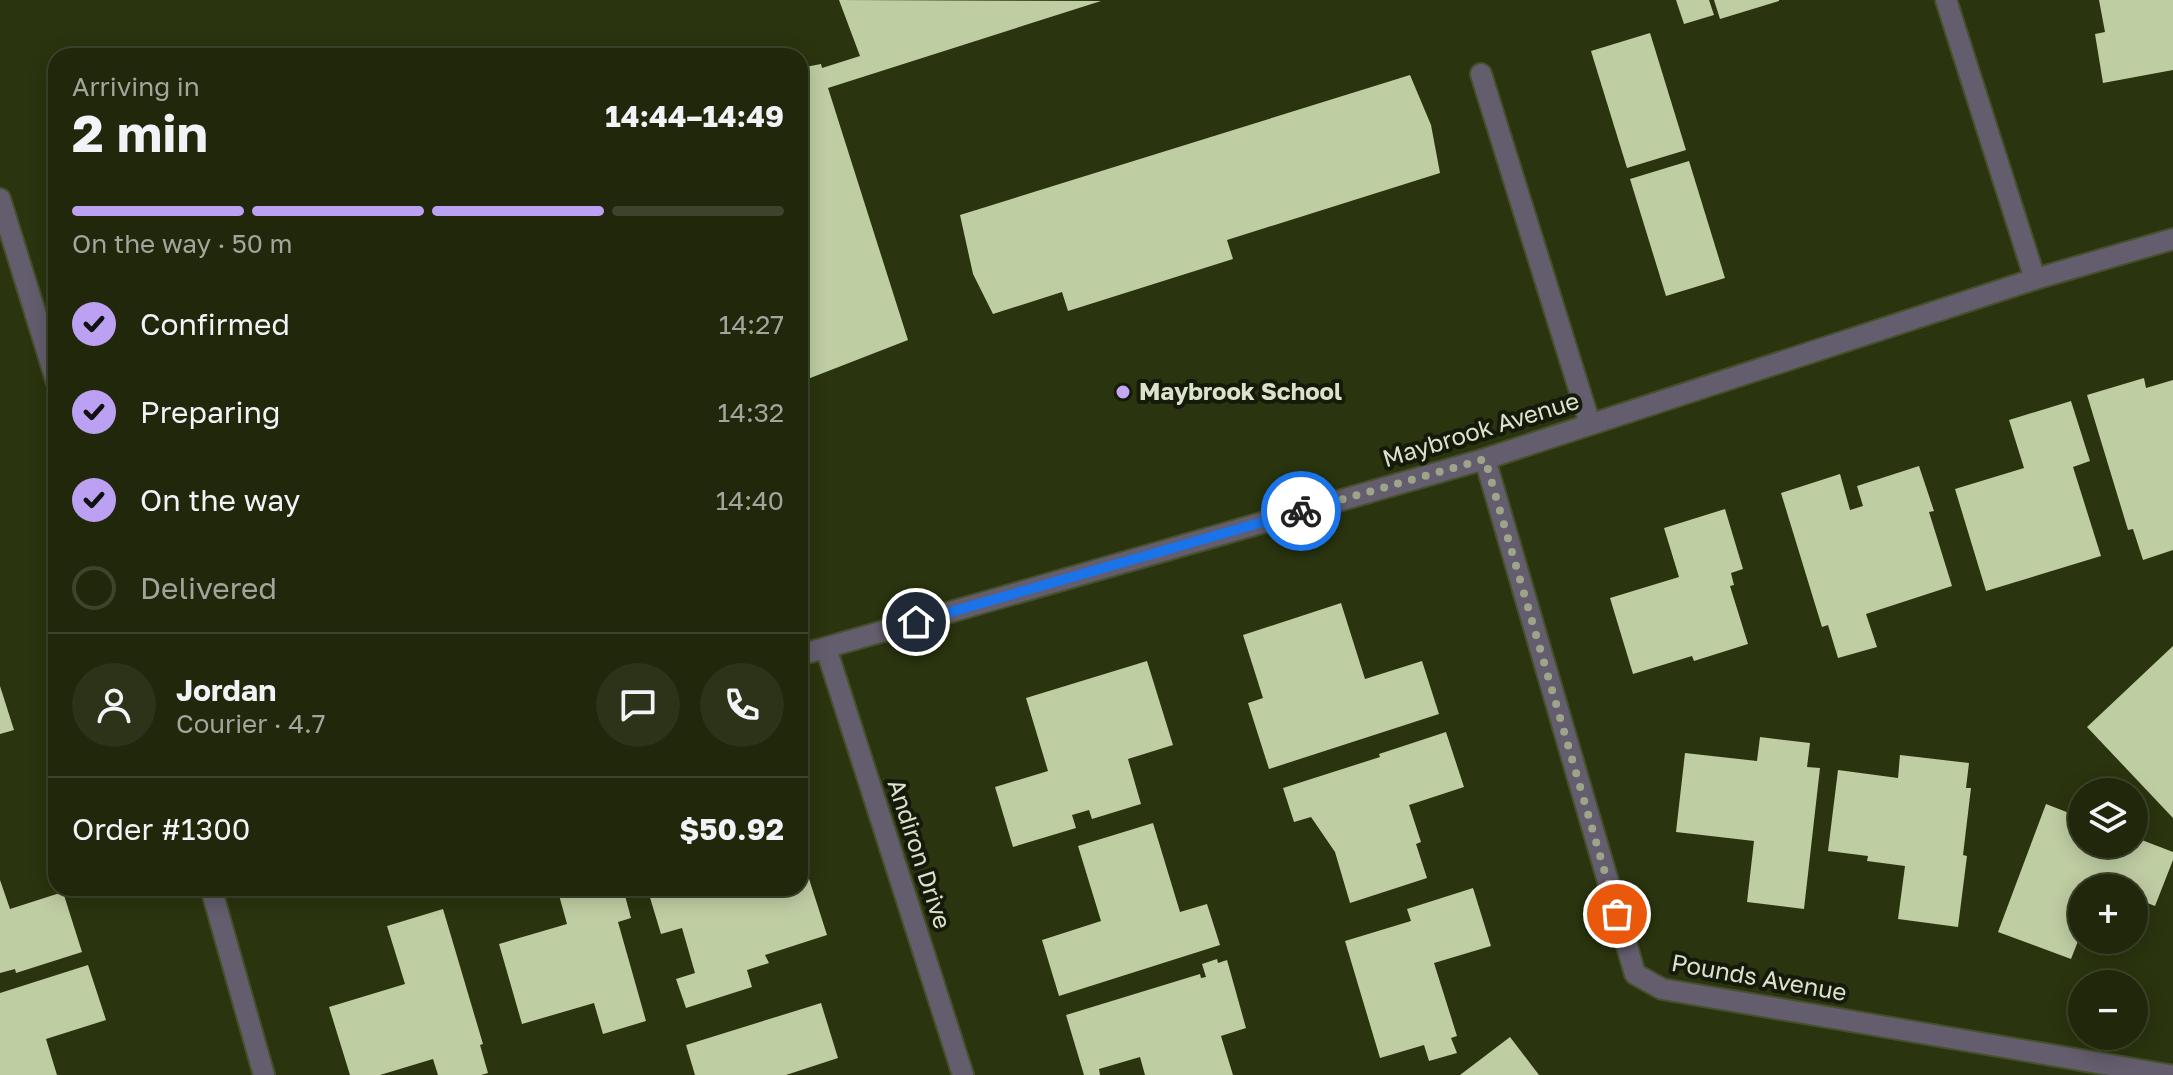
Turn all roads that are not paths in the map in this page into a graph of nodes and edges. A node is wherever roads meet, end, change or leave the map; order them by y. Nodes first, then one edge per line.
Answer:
1 (1946, 0) edge
2 (1481, 74) dead end
3 (0, 199) edge
4 (2173, 239) edge
5 (2035, 279) junction
6 (48, 354) edge
7 (1590, 424) junction
8 (1485, 459) junction
9 (826, 648) junction
10 (808, 653) edge
11 (213, 896) edge
12 (264, 1075) edge
13 (963, 1075) edge
14 (2169, 1075) edge

1 - 5 street
2 - 7 street
3 - 6 street
4 - 5 street, Maybrook Avenue
5 - 7 street, Maybrook Avenue
7 - 8 street, Maybrook Avenue
8 - 9 street, Maybrook Avenue
8 - 14 street, Pounds Avenue
9 - 10 street, Maybrook Avenue
9 - 13 street, Andiron Drive
11 - 12 street

